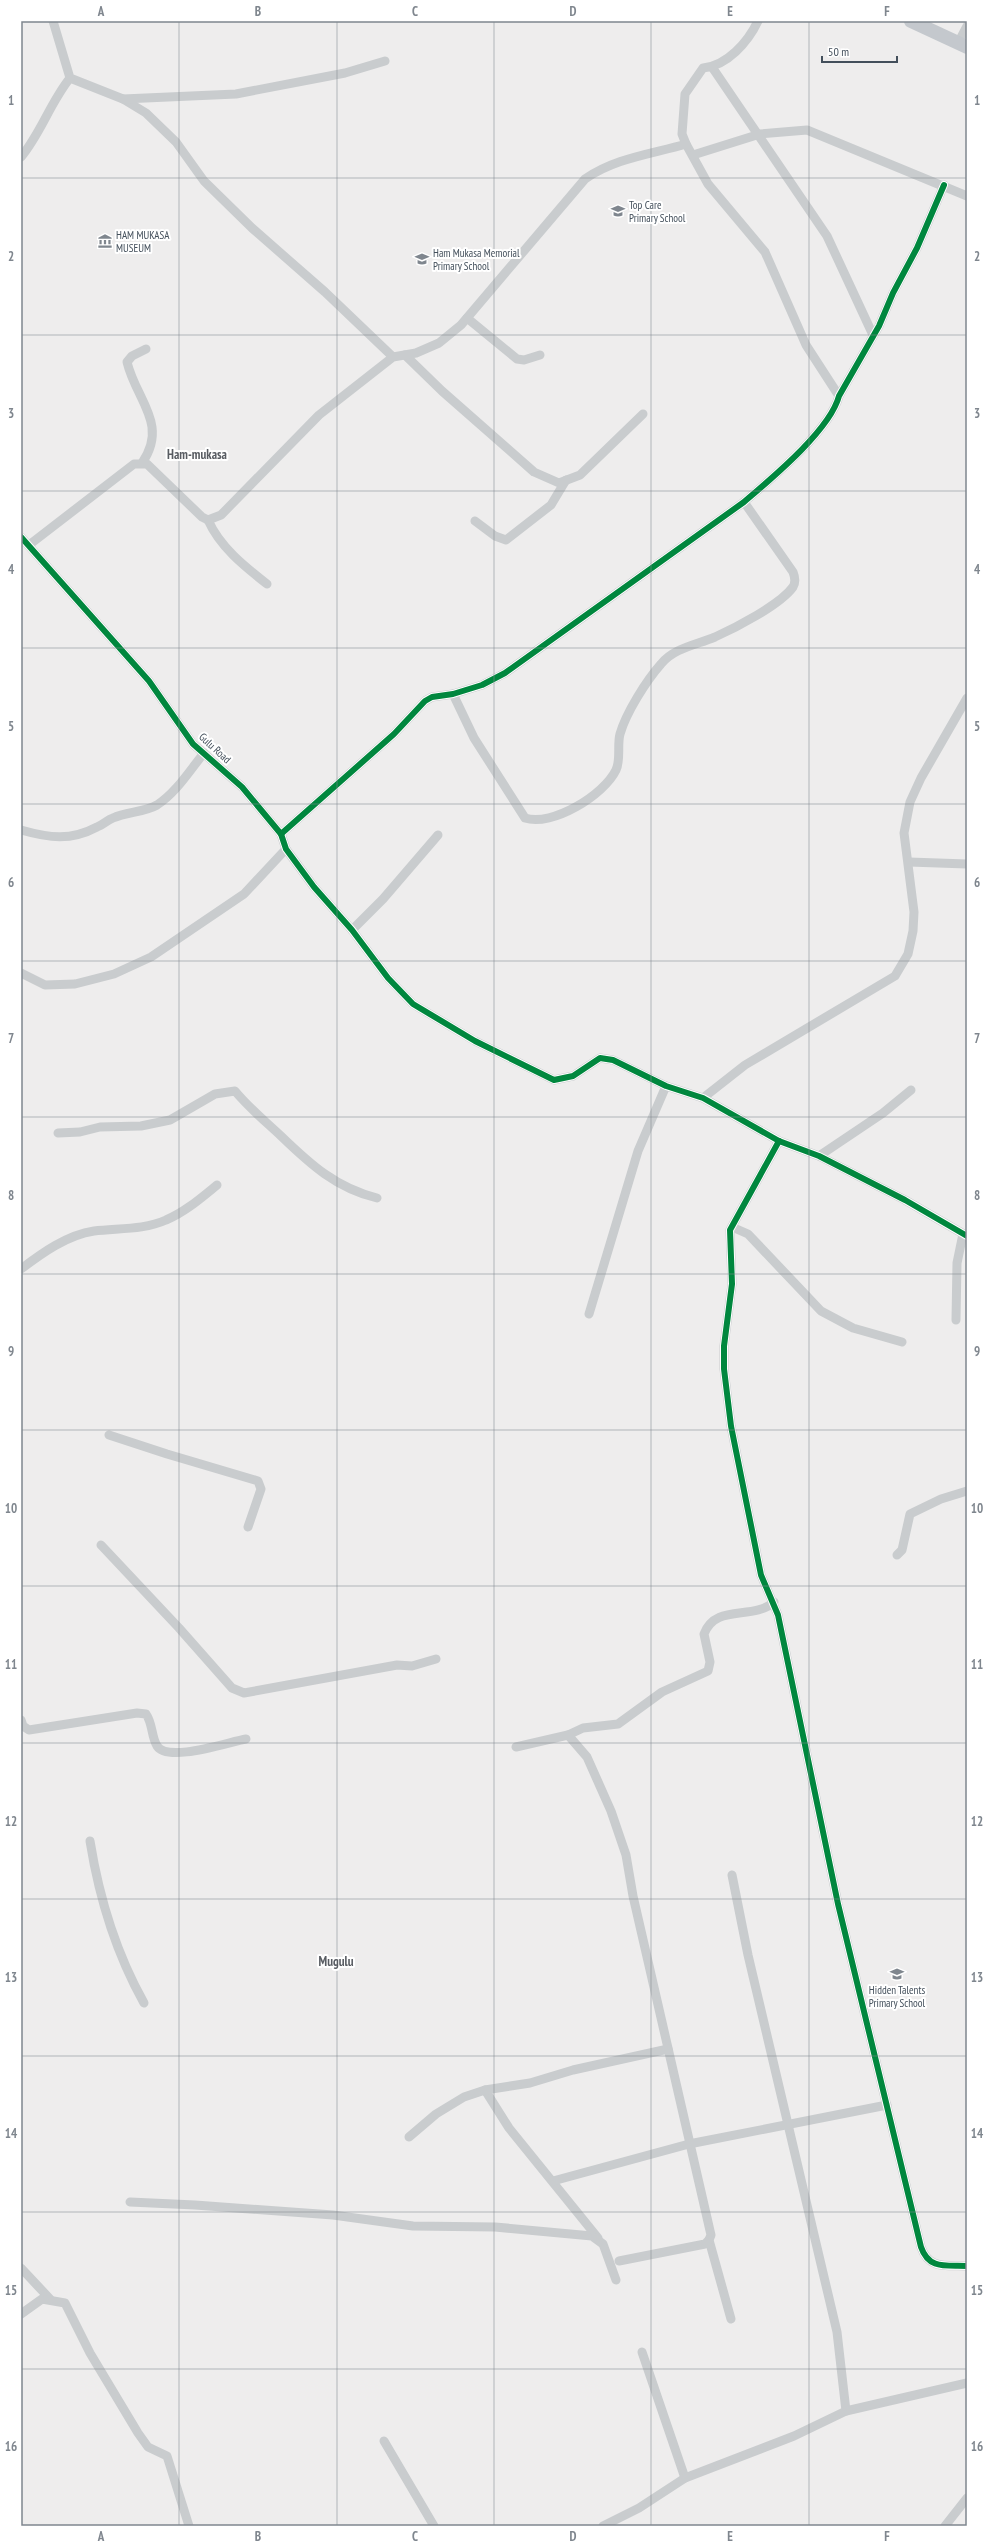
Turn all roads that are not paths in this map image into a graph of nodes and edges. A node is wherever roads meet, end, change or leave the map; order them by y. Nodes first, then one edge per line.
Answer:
1 (53, 21) edge
2 (758, 21) edge
3 (911, 21) edge
4 (967, 26) edge
5 (963, 45) edge
6 (385, 61) dead end
7 (712, 67) junction
8 (70, 78) junction
9 (123, 99) junction
10 (760, 134) junction
11 (686, 144) junction
12 (693, 155) junction
13 (21, 157) edge
14 (944, 184) junction
15 (967, 196) edge
16 (467, 318) junction
17 (873, 336) junction
18 (146, 349) dead end
19 (540, 354) dead end
20 (405, 355) junction
21 (393, 357) junction
22 (839, 396) junction
23 (643, 414) dead end
24 (142, 463) junction
25 (566, 480) junction
26 (744, 502) junction
27 (208, 520) junction
28 (475, 521) dead end
29 (21, 537) edge
30 (28, 545) junction
31 (267, 584) dead end
32 (453, 694) junction
33 (967, 698) edge
34 (204, 753) junction
35 (21, 830) edge
36 (281, 834) junction
37 (438, 835) dead end
38 (286, 850) junction
39 (909, 862) junction
40 (967, 864) edge
41 (352, 930) junction
42 (21, 973) edge
43 (666, 1086) junction
44 (911, 1090) dead end
45 (703, 1098) junction
46 (58, 1133) dead end
47 (779, 1141) junction
48 (819, 1156) junction
49 (217, 1185) dead end
50 (377, 1198) dead end
51 (732, 1227) junction
52 (965, 1235) edge
53 (21, 1269) edge
54 (589, 1314) dead end
55 (956, 1320) dead end
56 (902, 1342) dead end
57 (109, 1435) dead end
58 (967, 1491) edge
59 (248, 1527) dead end
60 (101, 1545) dead end
61 (898, 1555) dead end
62 (774, 1602) junction
63 (436, 1660) dead end
64 (21, 1720) edge
65 (568, 1735) junction
66 (246, 1739) dead end
67 (516, 1747) dead end
68 (90, 1841) dead end
69 (732, 1875) dead end
70 (144, 2003) dead end
71 (668, 2049) junction
72 (485, 2090) junction
73 (887, 2105) junction
74 (788, 2124) junction
75 (409, 2137) dead end
76 (689, 2144) junction
77 (553, 2181) junction
78 (130, 2202) dead end
79 (709, 2240) junction
80 (603, 2244) junction
81 (619, 2260) dead end
82 (967, 2266) edge
83 (21, 2268) edge
84 (616, 2280) dead end
85 (50, 2299) junction
86 (21, 2314) edge
87 (731, 2320) dead end
88 (642, 2352) dead end
89 (967, 2383) edge
90 (846, 2411) junction
91 (384, 2441) dead end
92 (685, 2478) junction
93 (967, 2498) edge
94 (189, 2526) edge
95 (434, 2526) edge
96 (603, 2526) edge
97 (945, 2526) edge

1 - 8 street
2 - 7 street
3 - 5 main road
4 - 5 street
6 - 9 street
7 - 10 street
7 - 11 street
8 - 9 street
8 - 13 street
9 - 21 street
10 - 12 street
10 - 14 street
10 - 17 street
11 - 12 street
11 - 16 street
12 - 22 street
14 - 15 street
14 - 17 street
16 - 19 street
16 - 20 street
17 - 22 street
18 - 24 street
20 - 21 street
20 - 25 street
21 - 27 street
22 - 26 street
23 - 25 street
24 - 27 street
24 - 30 street
25 - 28 street
26 - 32 street
26 - 32 street
27 - 31 street
29 - 30 street, Gulu Road
30 - 34 street, Gulu Road
32 - 36 street
33 - 39 street
34 - 35 street
34 - 36 street, Gulu Road
36 - 38 street, Gulu Road
37 - 41 street
38 - 41 street, Gulu Road
38 - 42 street
39 - 40 street
39 - 45 street
41 - 43 street, Gulu Road
43 - 45 street, Gulu Road
43 - 54 street
44 - 48 street
45 - 47 street, Gulu Road
46 - 50 street
47 - 48 street, Gulu Road
47 - 51 street
48 - 52 street, Gulu Road
49 - 53 street
51 - 56 street
51 - 62 street
52 - 55 street
57 - 59 street
58 - 61 street
60 - 63 street
62 - 65 street
62 - 73 street
64 - 66 street
65 - 67 street
65 - 71 street
68 - 70 street
69 - 74 street
71 - 72 street
71 - 76 street
72 - 75 street
72 - 77 street
73 - 74 street
73 - 82 street
74 - 76 street
74 - 90 street
76 - 77 street
76 - 79 street
77 - 80 street
78 - 80 street
79 - 81 street
79 - 87 street
80 - 84 street
83 - 85 street
85 - 86 street
85 - 94 street
88 - 92 street
89 - 90 street
90 - 92 street
91 - 95 street
92 - 96 street
93 - 97 street

